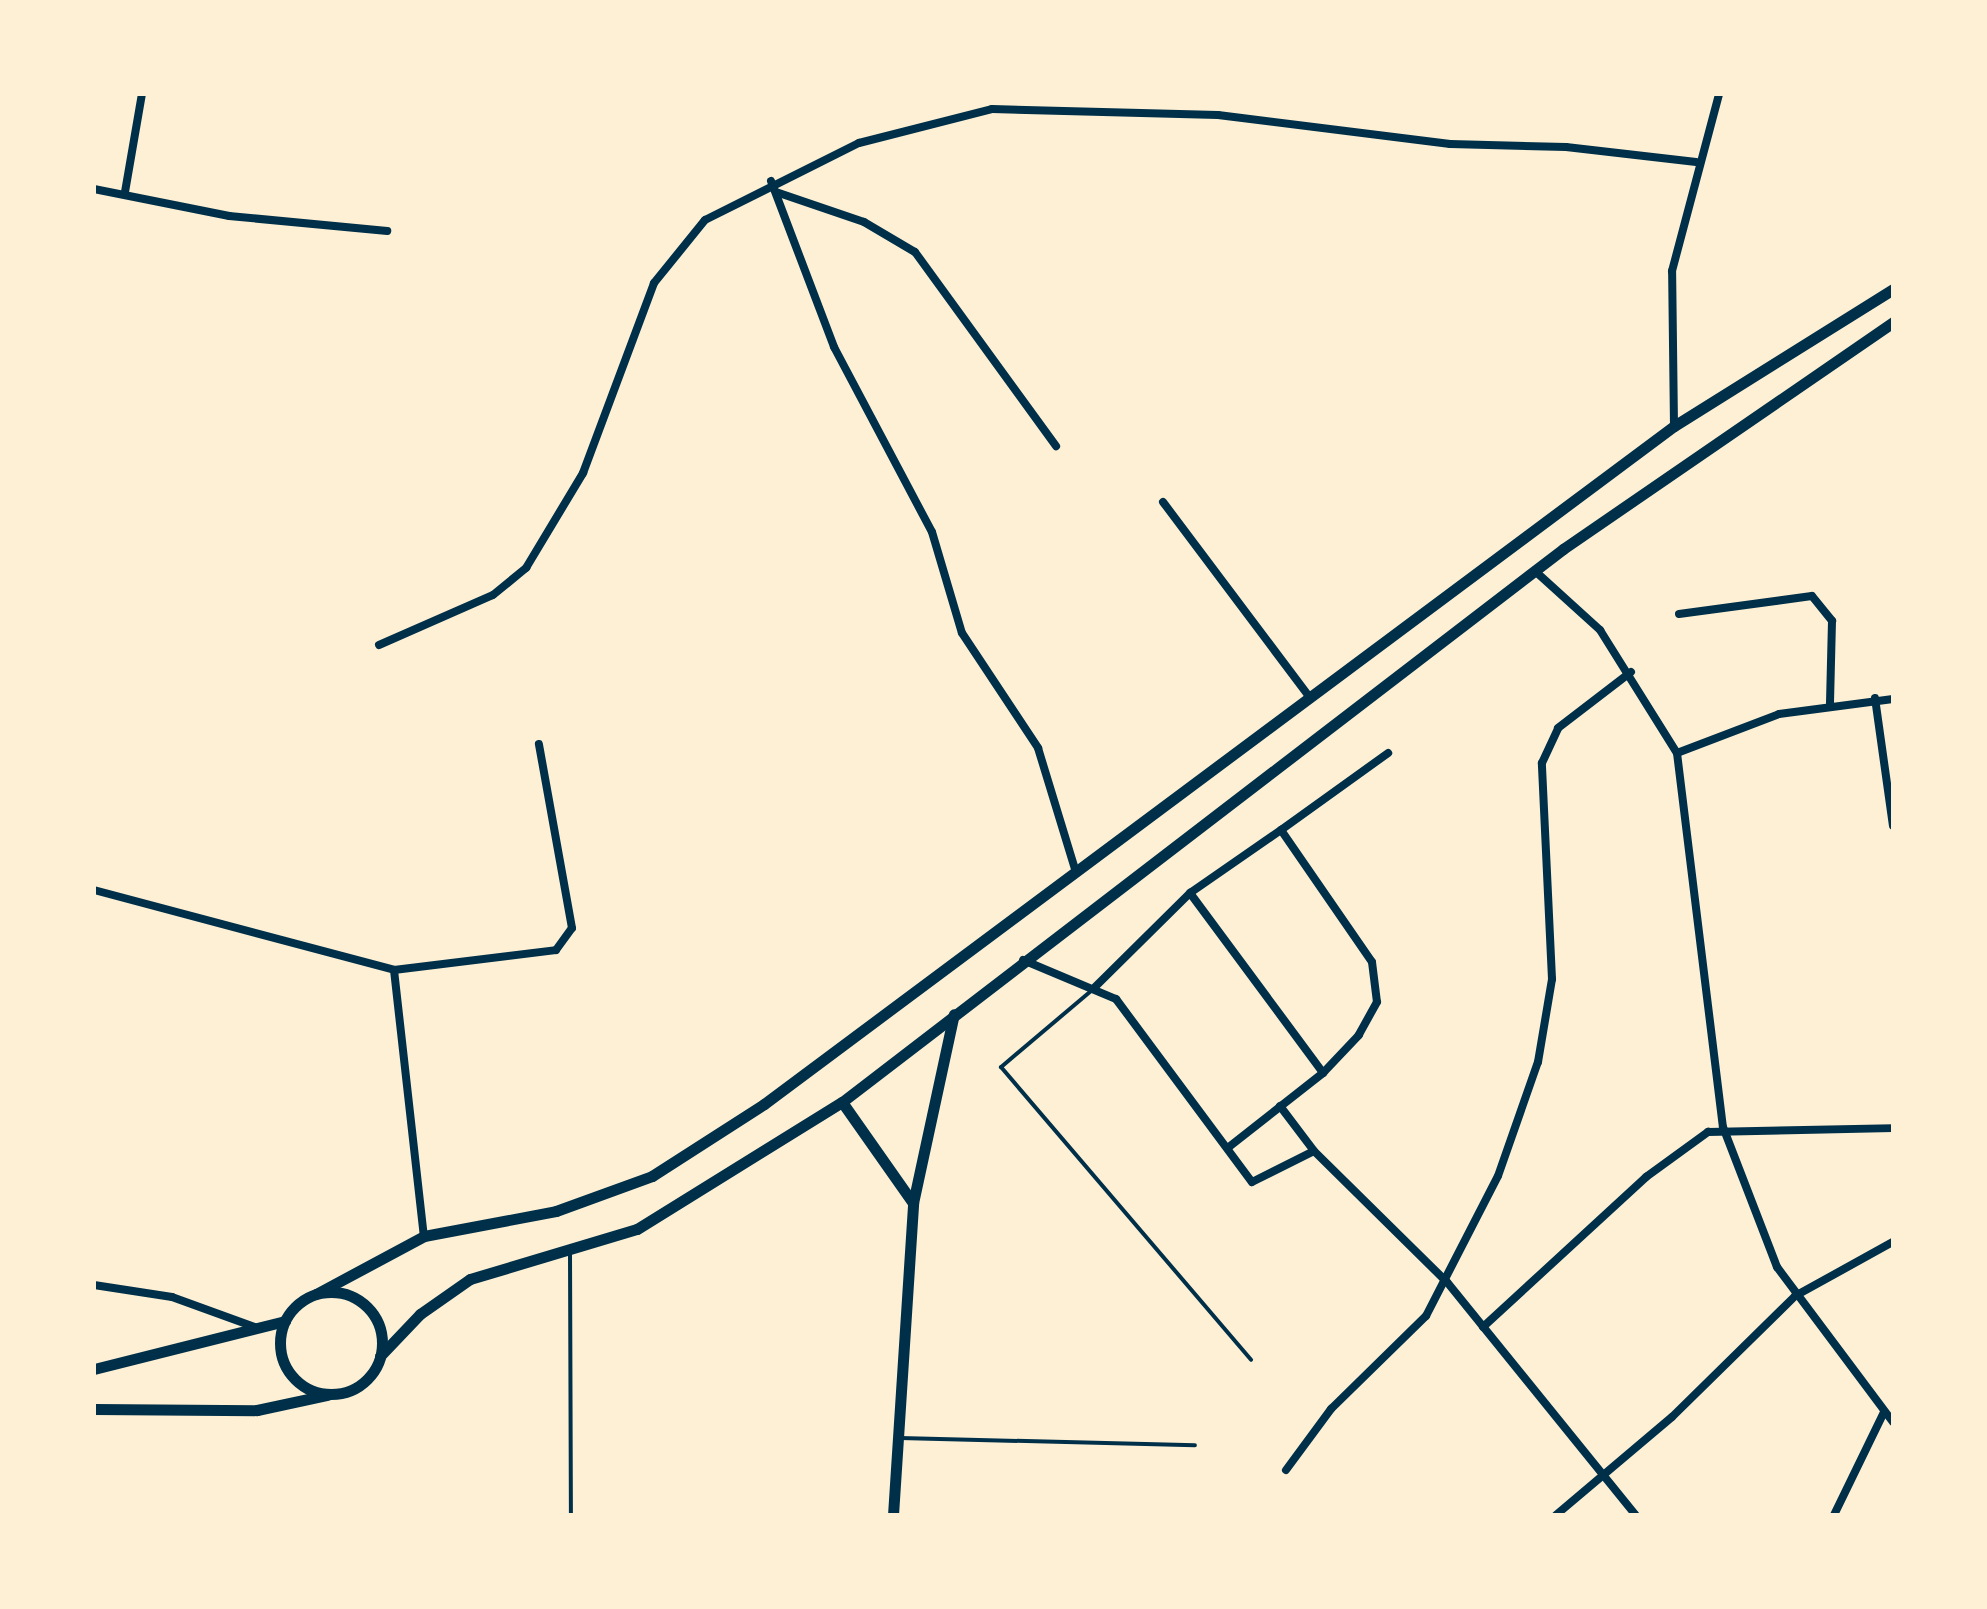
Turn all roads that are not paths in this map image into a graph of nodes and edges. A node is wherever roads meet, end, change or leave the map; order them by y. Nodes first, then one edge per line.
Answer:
1 (142, 94) edge
2 (1719, 94) edge
3 (1696, 162) junction
4 (771, 181) junction
5 (94, 189) edge
6 (125, 192) junction
7 (776, 192) junction
8 (387, 231) dead end
9 (1893, 289) edge
10 (1893, 322) edge
11 (1674, 426) junction
12 (1056, 446) dead end
13 (1163, 502) dead end
14 (1535, 571) junction
15 (1679, 614) dead end
16 (379, 645) dead end
17 (1631, 672) junction
18 (1875, 698) junction
19 (1311, 699) junction
20 (1893, 699) edge
21 (1830, 703) junction
22 (539, 744) dead end
23 (1388, 753) dead end
24 (1677, 753) junction
25 (1893, 826) edge
26 (1281, 830) junction
27 (1076, 872) junction
28 (94, 890) edge
29 (1190, 893) junction
30 (1023, 960) junction
31 (394, 970) junction
32 (1095, 987) junction
33 (954, 1014) junction
34 (1323, 1073) junction
35 (842, 1102) junction
36 (1280, 1106) junction
37 (1723, 1127) junction
38 (1893, 1128) edge
39 (1229, 1147) junction
40 (1314, 1151) junction
41 (913, 1203) junction
42 (424, 1236) junction
43 (1893, 1242) edge
44 (570, 1249) junction
45 (1447, 1282) junction
46 (94, 1285) edge
47 (316, 1294) junction
48 (1795, 1296) junction
49 (285, 1321) junction
50 (1483, 1327) junction
51 (258, 1328) junction
52 (380, 1356) junction
53 (1251, 1360) dead end
54 (94, 1369) edge
55 (331, 1394) junction
56 (94, 1409) edge
57 (1884, 1412) junction
58 (1893, 1422) edge
59 (900, 1438) junction
60 (1195, 1445) dead end
61 (1286, 1470) dead end
62 (1603, 1477) junction
63 (571, 1515) edge
64 (893, 1515) edge
65 (1556, 1515) edge
66 (1636, 1515) edge
67 (1834, 1515) edge

1 - 6 street
2 - 3 street
3 - 4 street
3 - 11 street
4 - 7 street
4 - 16 street
5 - 6 street
6 - 8 street
7 - 12 street
7 - 27 street
9 - 11 street
10 - 14 street
11 - 19 street
13 - 19 street
14 - 17 street
14 - 30 street
15 - 21 street
17 - 24 street
17 - 45 street
18 - 20 street
18 - 21 street
18 - 25 street
19 - 27 street
21 - 24 street
22 - 31 street
23 - 26 street
24 - 37 street
26 - 29 street
26 - 34 street
27 - 42 street
28 - 31 street
29 - 32 street
29 - 34 street
30 - 32 street
30 - 33 street
31 - 42 street
32 - 39 street
32 - 53 lane
33 - 35 street
33 - 41 street
34 - 36 street
35 - 41 street
35 - 44 street
36 - 39 street
36 - 40 street
37 - 38 street
37 - 48 street
37 - 50 street
39 - 40 street
40 - 45 street
41 - 59 street
42 - 47 street
43 - 48 street
44 - 52 street
44 - 63 lane
45 - 50 street
45 - 61 street
46 - 51 street
47 - 49 street
47 - 52 street
48 - 57 street
48 - 62 street
49 - 51 street
49 - 55 street
50 - 62 street
51 - 54 street
52 - 55 street
55 - 56 street
57 - 58 street
57 - 67 street
59 - 60 lane
59 - 64 street
62 - 65 street
62 - 66 street

